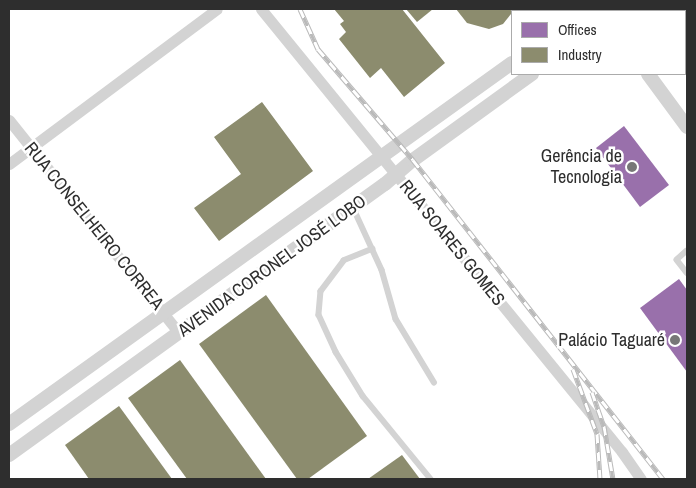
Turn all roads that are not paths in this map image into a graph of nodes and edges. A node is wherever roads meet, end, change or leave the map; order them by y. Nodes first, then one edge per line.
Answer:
1 (217, 9) edge
2 (261, 9) edge
3 (511, 63) edge
4 (531, 75) edge
5 (649, 75) edge
6 (9, 120) edge
7 (687, 127) edge
8 (30, 148) junction
9 (381, 156) junction
10 (9, 164) edge
11 (396, 174) junction
12 (353, 207) junction
13 (373, 249) junction
14 (687, 251) edge
15 (687, 273) edge
16 (163, 312) junction
17 (179, 333) junction
18 (434, 382) dead end
19 (9, 424) edge
20 (9, 455) edge
21 (431, 479) edge
22 (641, 479) edge

1 - 8 street
2 - 9 street, RUA SOARES GOMES
3 - 9 street, AVENIDA CORONEL JOSÉ LOBO
4 - 11 street, AVENIDA CORONEL JOSÉ LOBO
5 - 7 street
6 - 8 street, RUA CONSELHEIRO CORREA
8 - 10 street
8 - 16 street, RUA CONSELHEIRO CORREA
9 - 11 street, RUA SOARES GOMES
9 - 16 street, AVENIDA CORONEL JOSÉ LOBO
11 - 12 street, AVENIDA CORONEL JOSÉ LOBO
11 - 22 street, RUA SOARES GOMES
12 - 13 lane
12 - 17 street, AVENIDA CORONEL JOSÉ LOBO
13 - 18 lane
13 - 21 lane
14 - 15 lane
16 - 17 street, RUA CONSELHEIRO CORREA
16 - 19 street, AVENIDA CORONEL JOSÉ LOBO
17 - 20 street, AVENIDA CORONEL JOSÉ LOBO

